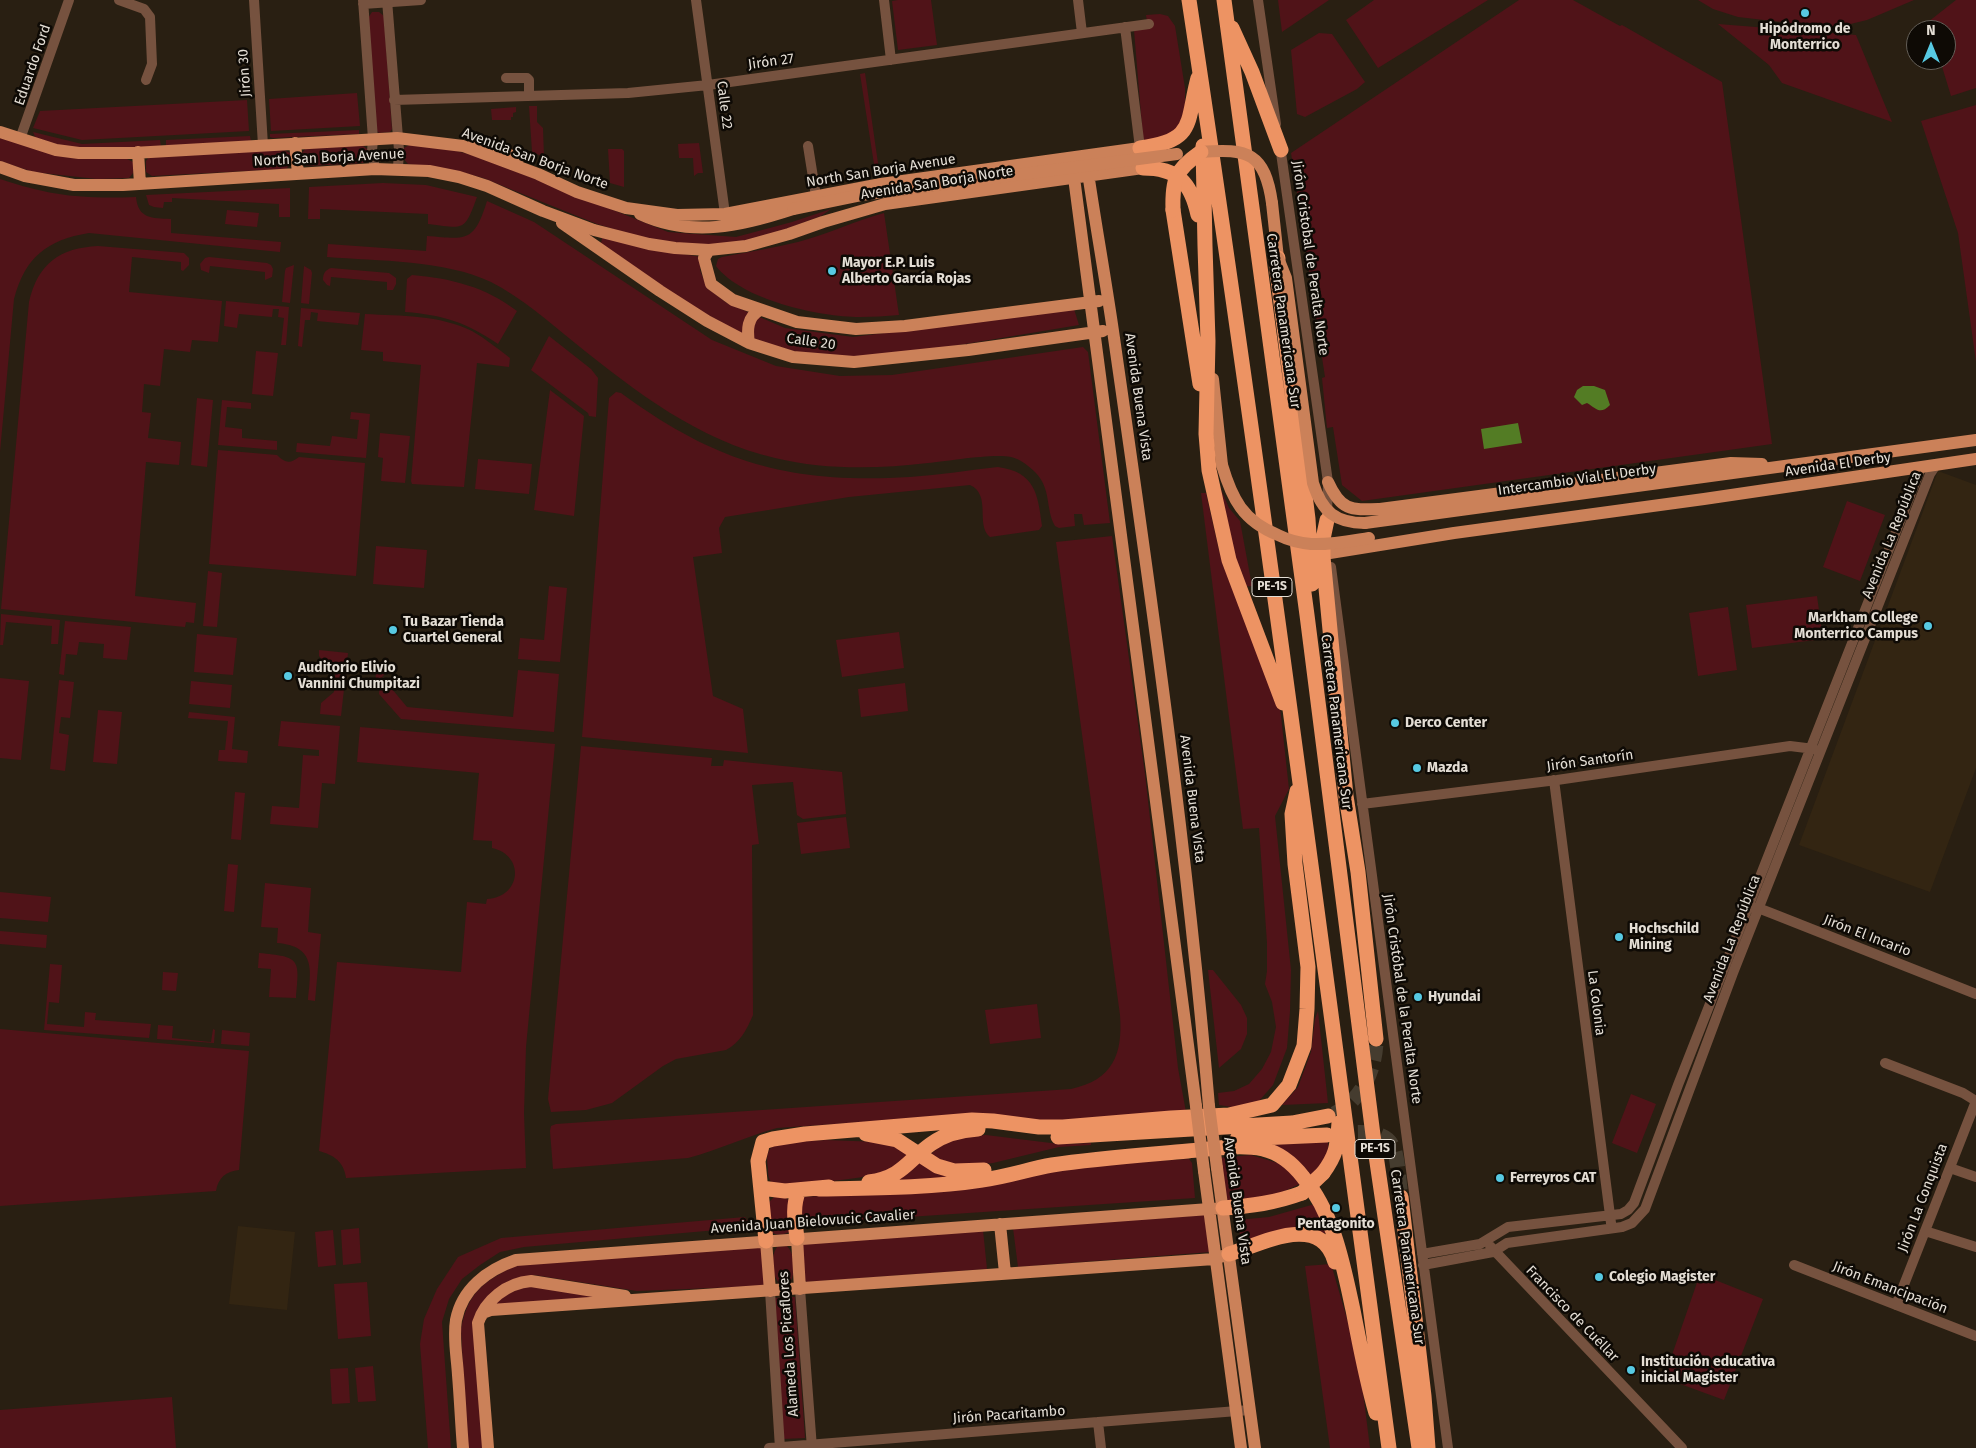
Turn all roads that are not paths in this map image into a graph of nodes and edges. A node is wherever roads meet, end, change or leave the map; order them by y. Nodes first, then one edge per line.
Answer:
1 (69, 0) edge
2 (119, 0) edge
3 (254, 0) edge
4 (421, 0) edge
5 (696, 0) edge
6 (884, 0) edge
7 (1078, 0) edge
8 (1189, 0) edge
9 (1224, 0) edge
10 (1258, 0) edge
11 (387, 1) edge
12 (363, 2) edge
13 (1226, 16) junction
14 (1149, 24) dead end
15 (1124, 27) junction
16 (1082, 34) junction
17 (891, 60) junction
18 (1200, 72) junction
19 (506, 78) dead end
20 (146, 80) dead end
21 (708, 85) junction
22 (529, 96) junction
23 (394, 100) junction
24 (1208, 127) junction
25 (0, 132) edge
26 (396, 134) junction
27 (373, 138) junction
28 (20, 139) junction
29 (296, 143) junction
30 (263, 145) junction
31 (808, 146) dead end
32 (1140, 148) junction
33 (1280, 150) junction
34 (138, 152) junction
35 (1201, 152) junction
36 (1086, 155) junction
37 (1071, 157) junction
38 (0, 167) edge
39 (398, 168) junction
40 (1144, 168) joint
41 (375, 169) junction
42 (298, 174) junction
43 (1088, 174) junction
44 (1074, 177) junction
45 (140, 184) junction
46 (816, 196) junction
47 (626, 208) junction
48 (543, 211) junction
49 (724, 214) junction
50 (1205, 246) junction
51 (709, 250) junction
52 (1278, 258) junction
53 (1109, 300) junction
54 (1090, 302) junction
55 (760, 310) junction
56 (1113, 329) junction
57 (1095, 332) junction
58 (1208, 342) junction
59 (749, 343) junction
60 (1206, 420) junction
61 (1976, 440) edge
62 (1976, 459) edge
63 (1936, 465) junction
64 (1792, 466) junction
65 (1921, 468) junction
66 (1328, 482) junction
67 (1704, 499) junction
68 (1327, 520) junction
69 (1330, 553) junction
70 (1306, 615) junction
71 (1291, 721) junction
72 (1810, 748) junction
73 (1821, 752) junction
74 (1299, 780) junction
75 (1554, 780) junction
76 (1362, 804) junction
77 (1184, 864) junction
78 (1165, 866) junction
79 (1747, 908) junction
80 (1758, 908) junction
81 (1976, 994) edge
82 (1376, 1039) tunnel mouth
83 (1335, 1047) junction
84 (1885, 1063) dead end
85 (1976, 1101) edge
86 (1328, 1116) tunnel mouth
87 (805, 1134) junction
88 (1327, 1135) tunnel mouth
89 (919, 1155) junction
90 (1950, 1168) junction
91 (1976, 1177) edge
92 (761, 1188) junction
93 (819, 1188) junction
94 (799, 1190) junction
95 (1401, 1197) tunnel mouth
96 (1216, 1208) junction
97 (1610, 1217) junction
98 (1000, 1224) junction
99 (1612, 1229) junction
100 (1925, 1230) junction
101 (796, 1238) junction
102 (766, 1241) junction
103 (1486, 1241) junction
104 (1976, 1247) edge
105 (1493, 1252) junction
106 (1422, 1254) junction
107 (1222, 1256) junction
108 (1423, 1265) junction
109 (1794, 1265) dead end
110 (1005, 1273) junction
111 (800, 1289) junction
112 (770, 1291) junction
113 (645, 1299) junction
114 (1896, 1305) junction
115 (480, 1318) junction
116 (1976, 1336) edge
117 (1368, 1385) junction
118 (1250, 1410) junction
119 (1236, 1411) junction
120 (1098, 1422) junction
121 (812, 1446) edge
122 (463, 1448) edge
123 (488, 1448) edge
124 (769, 1448) edge
125 (780, 1448) edge
126 (1101, 1448) edge
127 (1241, 1448) edge
128 (1255, 1448) edge
129 (1388, 1448) edge
130 (1419, 1448) edge
131 (1428, 1448) edge
132 (1448, 1448) edge
133 (1682, 1448) edge

1 - 28 street, Eduardo Ford
2 - 20 street
3 - 30 street, Jirón 30
4 - 11 street
5 - 21 street, Calle 22
6 - 17 street
7 - 16 street
8 - 18 highway, PE-1S
9 - 13 highway, Carretera Panamericana Sur / PE-1S
10 - 33 street, Jirón Cristobal de Peralta Norte
11 - 12 street
11 - 23 street
12 - 27 street
13 - 33 highway
13 - 70 highway, Carretera Panamericana Sur / PE-1S
14 - 15 street, Jirón 27
15 - 16 street, Jirón 27
15 - 32 street
16 - 17 street, Jirón 27
17 - 21 street, Jirón 27
18 - 24 highway, PE-1S
18 - 32 highway
19 - 22 street
21 - 22 street, Jirón 27
21 - 49 street, Calle 22
22 - 23 street, Jirón 27
23 - 26 street
24 - 50 highway
24 - 71 highway, PE-1S
25 - 28 main road, North San Borja Avenue
26 - 27 main road, Avenida San Borja Norte
26 - 39 street
26 - 47 main road, Avenida San Borja Norte
27 - 29 main road, North San Borja Avenue
27 - 41 street
28 - 34 main road, North San Borja Avenue
29 - 30 main road, North San Borja Avenue
29 - 42 main road
30 - 34 main road, North San Borja Avenue
31 - 46 street
32 - 36 main road, North San Borja Avenue
33 - 66 street, Jirón Cristobal de Peralta Norte
34 - 45 main road
35 - 47 main road, Intercambio Vial El Derby, bridge
35 - 52 main road, Intercambio Vial El Derby, bridge
35 - 60 highway, bridge
36 - 37 main road, North San Borja Avenue
36 - 43 main road, Avenida Buena Vista
37 - 44 main road, Avenida Buena Vista
37 - 46 main road, North San Borja Avenue
38 - 45 main road, North San Borja Avenue
39 - 41 main road, North San Borja Avenue
39 - 48 main road, North San Borja Avenue
40 - 43 main road, Avenida San Borja Norte
40 - 50 highway
41 - 42 main road, North San Borja Avenue
42 - 45 main road, North San Borja Avenue
43 - 44 main road, Avenida San Borja Norte
43 - 53 main road, Avenida Buena Vista
44 - 51 main road, Avenida San Borja Norte
44 - 54 main road, Avenida Buena Vista
46 - 49 main road, North San Borja Avenue
47 - 49 main road, North San Borja Avenue
48 - 51 main road, North San Borja Avenue
48 - 59 main road, Calle 20
50 - 58 highway
51 - 55 main road, Calle 20
52 - 64 main road, Intercambio Vial El Derby, bridge
52 - 70 highway
53 - 54 main road, Calle 20
53 - 56 main road, Avenida Buena Vista
54 - 55 main road, Calle 20
54 - 57 main road, Avenida Buena Vista
55 - 59 main road
56 - 57 main road, Calle 20
56 - 77 main road, Avenida Buena Vista
57 - 59 main road, Calle 20
57 - 78 main road, Avenida Buena Vista
58 - 60 highway
58 - 67 main road, bridge
60 - 71 highway
61 - 64 main road, Avenida El Derby
62 - 63 main road, Avenida El Derby
63 - 65 main road, Avenida El Derby
63 - 73 street, Avenida La República
64 - 66 main road
65 - 67 main road, Avenida El Derby
65 - 72 street, Avenida La República
66 - 68 street, Jirón Cristobal de Peralta Norte
67 - 69 main road
68 - 69 street, Jirón Cristobal de Peralta Norte
68 - 82 highway
69 - 76 street, Jirón Cristóbal de la Peralta Norte
70 - 130 highway, Carretera Panamericana Sur / PE-1S
71 - 74 highway, PE-1S
72 - 73 street, Jirón Santorín
72 - 75 street, Jirón Santorín
72 - 79 street, Avenida La República
73 - 80 street, Avenida La República
74 - 83 highway, PE-1S
74 - 87 highway
75 - 76 street, Jirón Santorín
75 - 97 street, La Colonia
76 - 106 street, Jirón Cristóbal de la Peralta Norte
77 - 78 main road
77 - 96 main road, Avenida Buena Vista, bridge
78 - 96 main road, Avenida Buena Vista, bridge
79 - 80 street, Jirón El Incario
79 - 97 street, Avenida La República
80 - 81 street, Jirón El Incario
80 - 99 street, Avenida La República
83 - 96 highway, bridge
83 - 129 highway, PE-1S
84 - 85 street
85 - 90 street, Jirón La Conquista
86 - 89 highway
87 - 89 highway
87 - 92 highway
88 - 89 highway
89 - 93 highway
90 - 91 street
90 - 100 street, Jirón La Conquista
92 - 94 highway
92 - 102 highway
93 - 94 highway
93 - 117 highway
94 - 101 highway
95 - 131 highway
96 - 98 main road, Avenida Juan Bielovucic Cavalier
96 - 107 main road, Avenida Buena Vista
97 - 99 street, La Colonia
97 - 103 street, Avenida La República
98 - 101 main road, Avenida Juan Bielovucic Cavalier
98 - 110 main road
99 - 105 street, Avenida La República
100 - 104 street
100 - 114 street, Jirón La Conquista
101 - 102 main road, Avenida Juan Bielovucic Cavalier
101 - 111 main road, Alameda Los Picaflores
102 - 112 main road, Alameda Los Picaflores
102 - 122 main road, Avenida Juan Bielovucic Cavalier
103 - 105 street, Francisco de Cuéllar
103 - 106 street, Avenida La República
105 - 108 street, Avenida La República
105 - 133 street, Francisco de Cuéllar
106 - 108 street, Jirón Cristóbal de la Peralta Norte
107 - 110 main road
107 - 117 highway
107 - 118 main road, Avenida Buena Vista
107 - 119 main road, Avenida Buena Vista
108 - 132 street, Jirón Cristóbal de la Peralta Norte
109 - 114 street, Jirón Emancipación
110 - 111 main road
111 - 112 main road
111 - 121 street, Alameda Los Picaflores
112 - 113 main road
112 - 125 street, Alameda Los Picaflores
113 - 115 main road
113 - 115 main road
114 - 116 street, Jirón Emancipación
115 - 123 main road
117 - 129 highway
118 - 119 street, Jirón Pacaritambo
118 - 128 main road, Avenida Buena Vista
119 - 120 street, Jirón Pacaritambo
119 - 127 main road, Avenida Buena Vista
120 - 121 street, Jirón Pacaritambo
120 - 126 street
121 - 125 street, Jirón Pacaritambo
124 - 125 street, Jirón Pacaritambo

